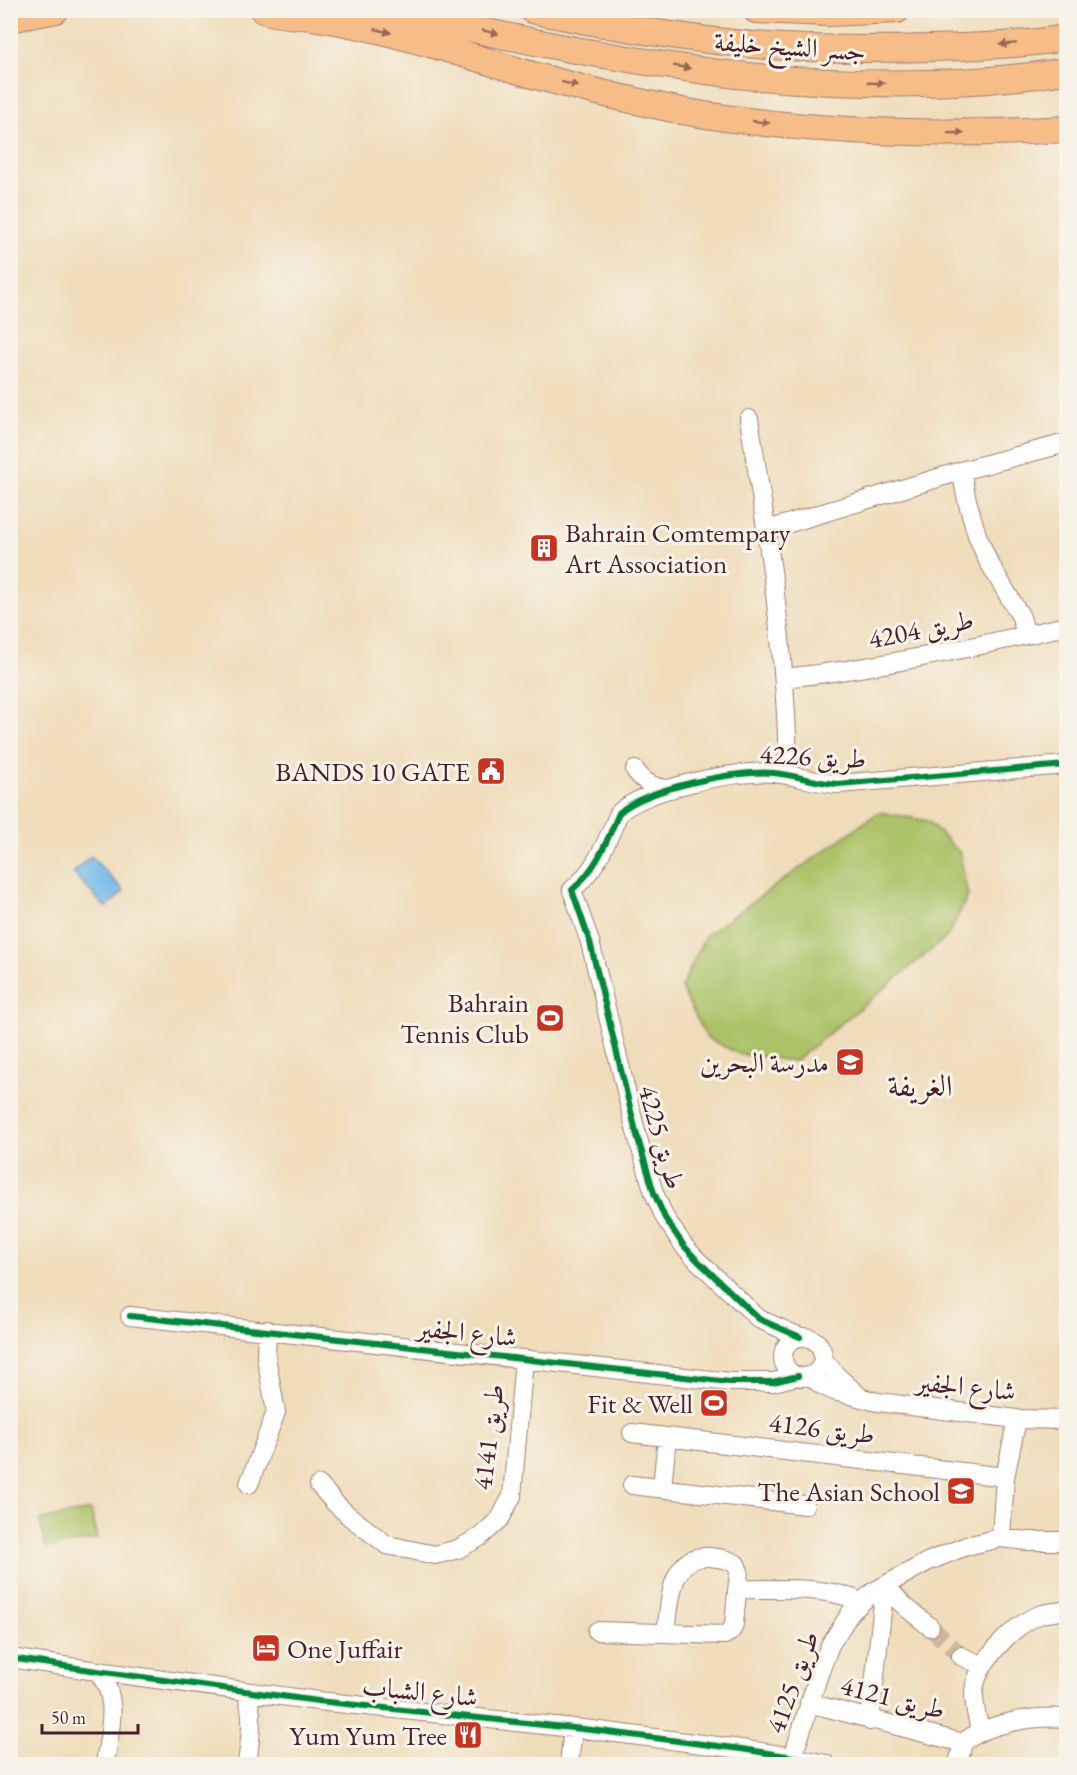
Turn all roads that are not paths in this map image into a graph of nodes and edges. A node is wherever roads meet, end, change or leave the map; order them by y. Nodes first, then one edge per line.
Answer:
1 (56, 10) edge
2 (263, 10) edge
3 (371, 10) edge
4 (532, 10) edge
5 (756, 10) edge
6 (897, 10) edge
7 (10, 20) edge
8 (1066, 38) edge
9 (1066, 71) edge
10 (1066, 129) edge
11 (749, 419) dead end
12 (1066, 443) edge
13 (961, 471) junction
14 (767, 530) junction
15 (1066, 626) edge
16 (1026, 635) junction
17 (784, 678) junction
18 (1066, 765) edge
19 (635, 770) dead end
20 (788, 775) junction
21 (673, 789) junction
22 (572, 890) joint
23 (130, 1316) dead end
24 (759, 1319) junction
25 (267, 1330) junction
26 (800, 1337) junction
27 (784, 1356) junction
28 (524, 1359) junction
29 (823, 1359) junction
30 (804, 1376) junction
31 (747, 1381) junction
32 (861, 1398) junction
33 (1017, 1419) junction
34 (1066, 1420) edge
35 (632, 1433) dead end
36 (667, 1437) junction
37 (1005, 1477) junction
38 (249, 1484) dead end
39 (319, 1485) dead end
40 (632, 1485) dead end
41 (662, 1488) junction
42 (805, 1505) dead end
43 (1001, 1538) junction
44 (1066, 1541) edge
45 (885, 1585) junction
46 (737, 1588) junction
47 (861, 1602) junction
48 (1066, 1610) edge
49 (930, 1627) tunnel mouth
50 (597, 1631) dead end
51 (666, 1633) junction
52 (961, 1656) tunnel mouth
53 (10, 1658) edge
54 (983, 1666) junction
55 (97, 1671) junction
56 (246, 1692) junction
57 (268, 1695) junction
58 (809, 1703) junction
59 (1066, 1718) edge
60 (870, 1720) junction
61 (252, 1723) junction
62 (573, 1729) junction
63 (980, 1732) junction
64 (963, 1743) junction
65 (793, 1757) junction
66 (105, 1764) edge
67 (247, 1764) edge
68 (569, 1764) edge
69 (826, 1764) edge
70 (958, 1764) edge

1 - 7 highway
2 -> 10 highway
3 -> 9 highway, جسر الشيخ خليفة
8 -> 4 highway, جسر الشيخ خليفة
5 - 6 highway
11 - 14 street, طريق 4226
12 - 13 street
13 - 14 street
13 - 16 street
14 - 17 street, طريق 4226
15 - 16 street, طريق 4204
16 - 17 street, طريق 4204
17 - 20 street, طريق 4226
18 - 20 street, طريق 4226
19 - 21 street
20 - 21 street, طريق 4226
21 - 22 street, طريق 4226
22 - 24 street, طريق 4225
23 - 25 street, شارع الجفير
24 - 26 street, طريق 4225
24 - 27 street, طريق 4225
25 - 28 street, شارع الجفير
25 - 38 street
26 - 27 street
26 - 29 street
27 - 30 street
27 - 31 street, شارع الجفير
28 - 31 street, شارع الجفير
28 - 39 street, طريق 4141
29 - 30 street
29 - 32 street
30 - 31 street, شارع الجفير
30 - 32 street, شارع الجفير
32 - 33 street, شارع الجفير
33 - 34 street, شارع الجفير
33 - 37 street
35 - 36 street, طريق 4126
36 - 37 street, طريق 4126
36 - 41 street
37 - 43 street
40 - 41 street
41 - 42 street
43 - 44 street, طريق 4125
43 - 45 street, طريق 4125
45 - 47 street, طريق 4125
45 - 49 street
45 - 60 street
46 - 47 street
46 - 51 street
46 - 51 street
47 - 58 street, طريق 4125
48 - 54 street
50 - 51 street
52 - 54 street
53 - 55 street, شارع الشباب
54 - 63 street
55 - 56 street, شارع الشباب
55 - 66 street
56 - 57 street, شارع الشباب
56 - 61 street
57 - 61 street
57 - 62 street, شارع الشباب
58 - 60 street, طريق 4121
58 - 65 street, طريق 4125
59 - 63 street
60 - 64 street, طريق 4121
61 - 67 street
62 - 65 street, شارع الشباب
62 - 68 street
63 - 64 street
64 - 70 street
65 - 69 street, شارع الشباب

